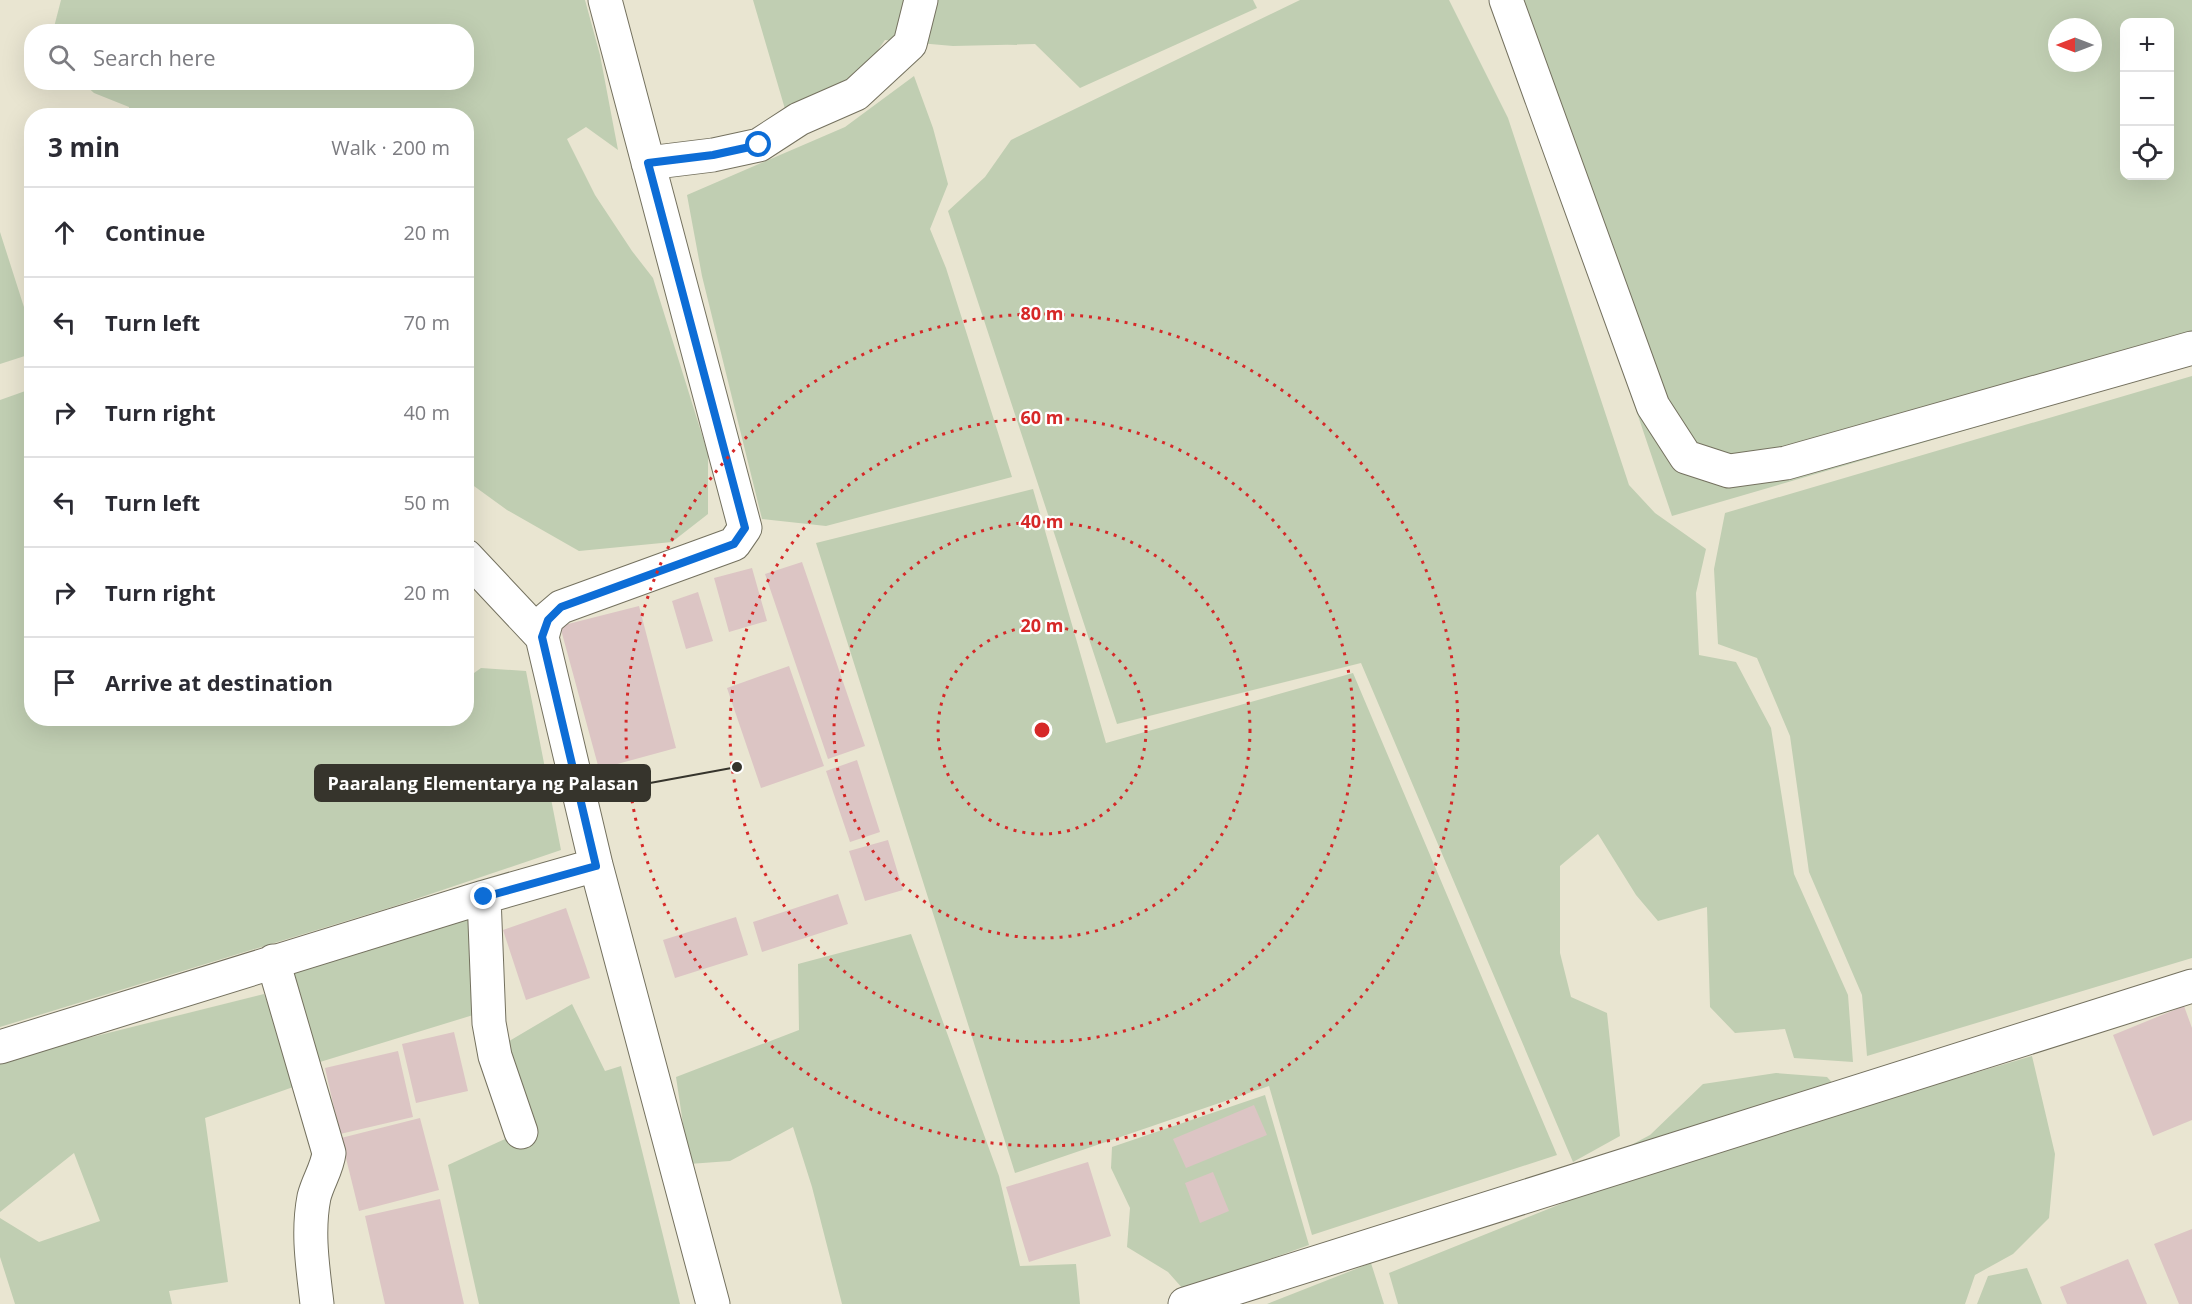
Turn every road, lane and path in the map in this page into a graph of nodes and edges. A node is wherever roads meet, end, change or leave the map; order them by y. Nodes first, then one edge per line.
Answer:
1 (605, 0) edge
2 (921, 0) edge
3 (1506, 0) edge
4 (648, 163) junction
5 (2192, 348) edge
6 (474, 565) edge
7 (542, 637) junction
8 (596, 866) junction
9 (484, 897) junction
10 (273, 961) junction
11 (2192, 986) edge
12 (0, 1047) edge
13 (521, 1132) dead end
14 (317, 1304) edge
15 (713, 1304) edge
16 (1185, 1304) edge

1 - 4 street
2 - 4 street
3 - 5 street
4 - 7 street
6 - 7 street
7 - 8 street
8 - 9 street
8 - 15 street
9 - 10 street
9 - 13 street
10 - 12 street
10 - 14 street
11 - 16 street

